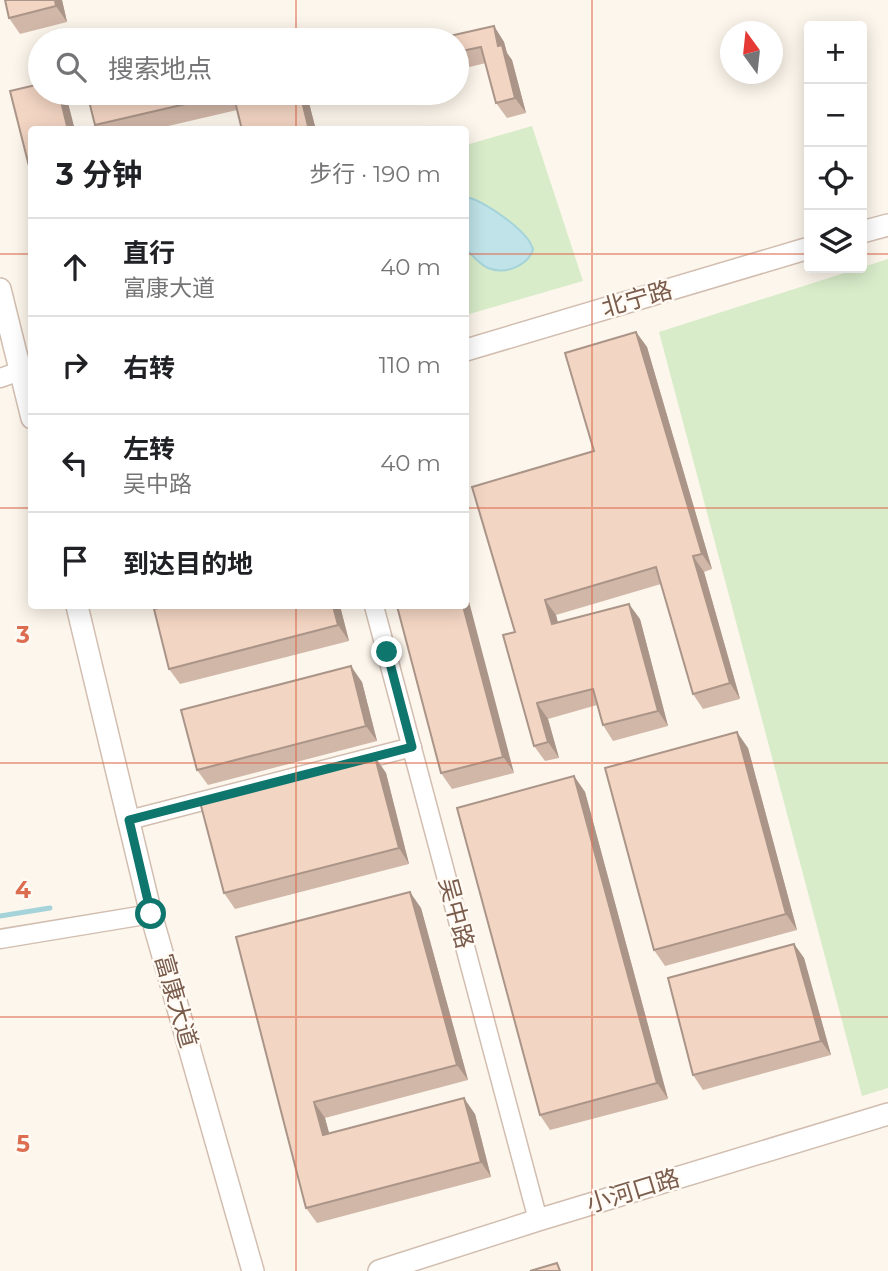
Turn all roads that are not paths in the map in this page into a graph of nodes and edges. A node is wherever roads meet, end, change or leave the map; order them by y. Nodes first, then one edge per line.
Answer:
1 (888, 225) edge
2 (867, 231) edge
3 (804, 249) edge
4 (0, 289) edge
5 (469, 349) edge
6 (10, 375) edge
7 (28, 410) edge
8 (78, 609) edge
9 (375, 609) edge
10 (412, 747) junction
11 (129, 820) junction
12 (151, 914) junction
13 (0, 939) edge
14 (888, 1114) edge
15 (538, 1220) junction
16 (253, 1271) edge
17 (379, 1271) edge

1 - 2 street
3 - 5 street, 北宁路
4 - 6 street
6 - 7 street
8 - 11 street, 富康大道
9 - 10 street, 吴中路
10 - 11 street
10 - 15 street, 吴中路
11 - 12 street, 富康大道
12 - 13 street
12 - 16 street, 富康大道
14 - 15 street, 小河口路
15 - 17 street, 小河口路

